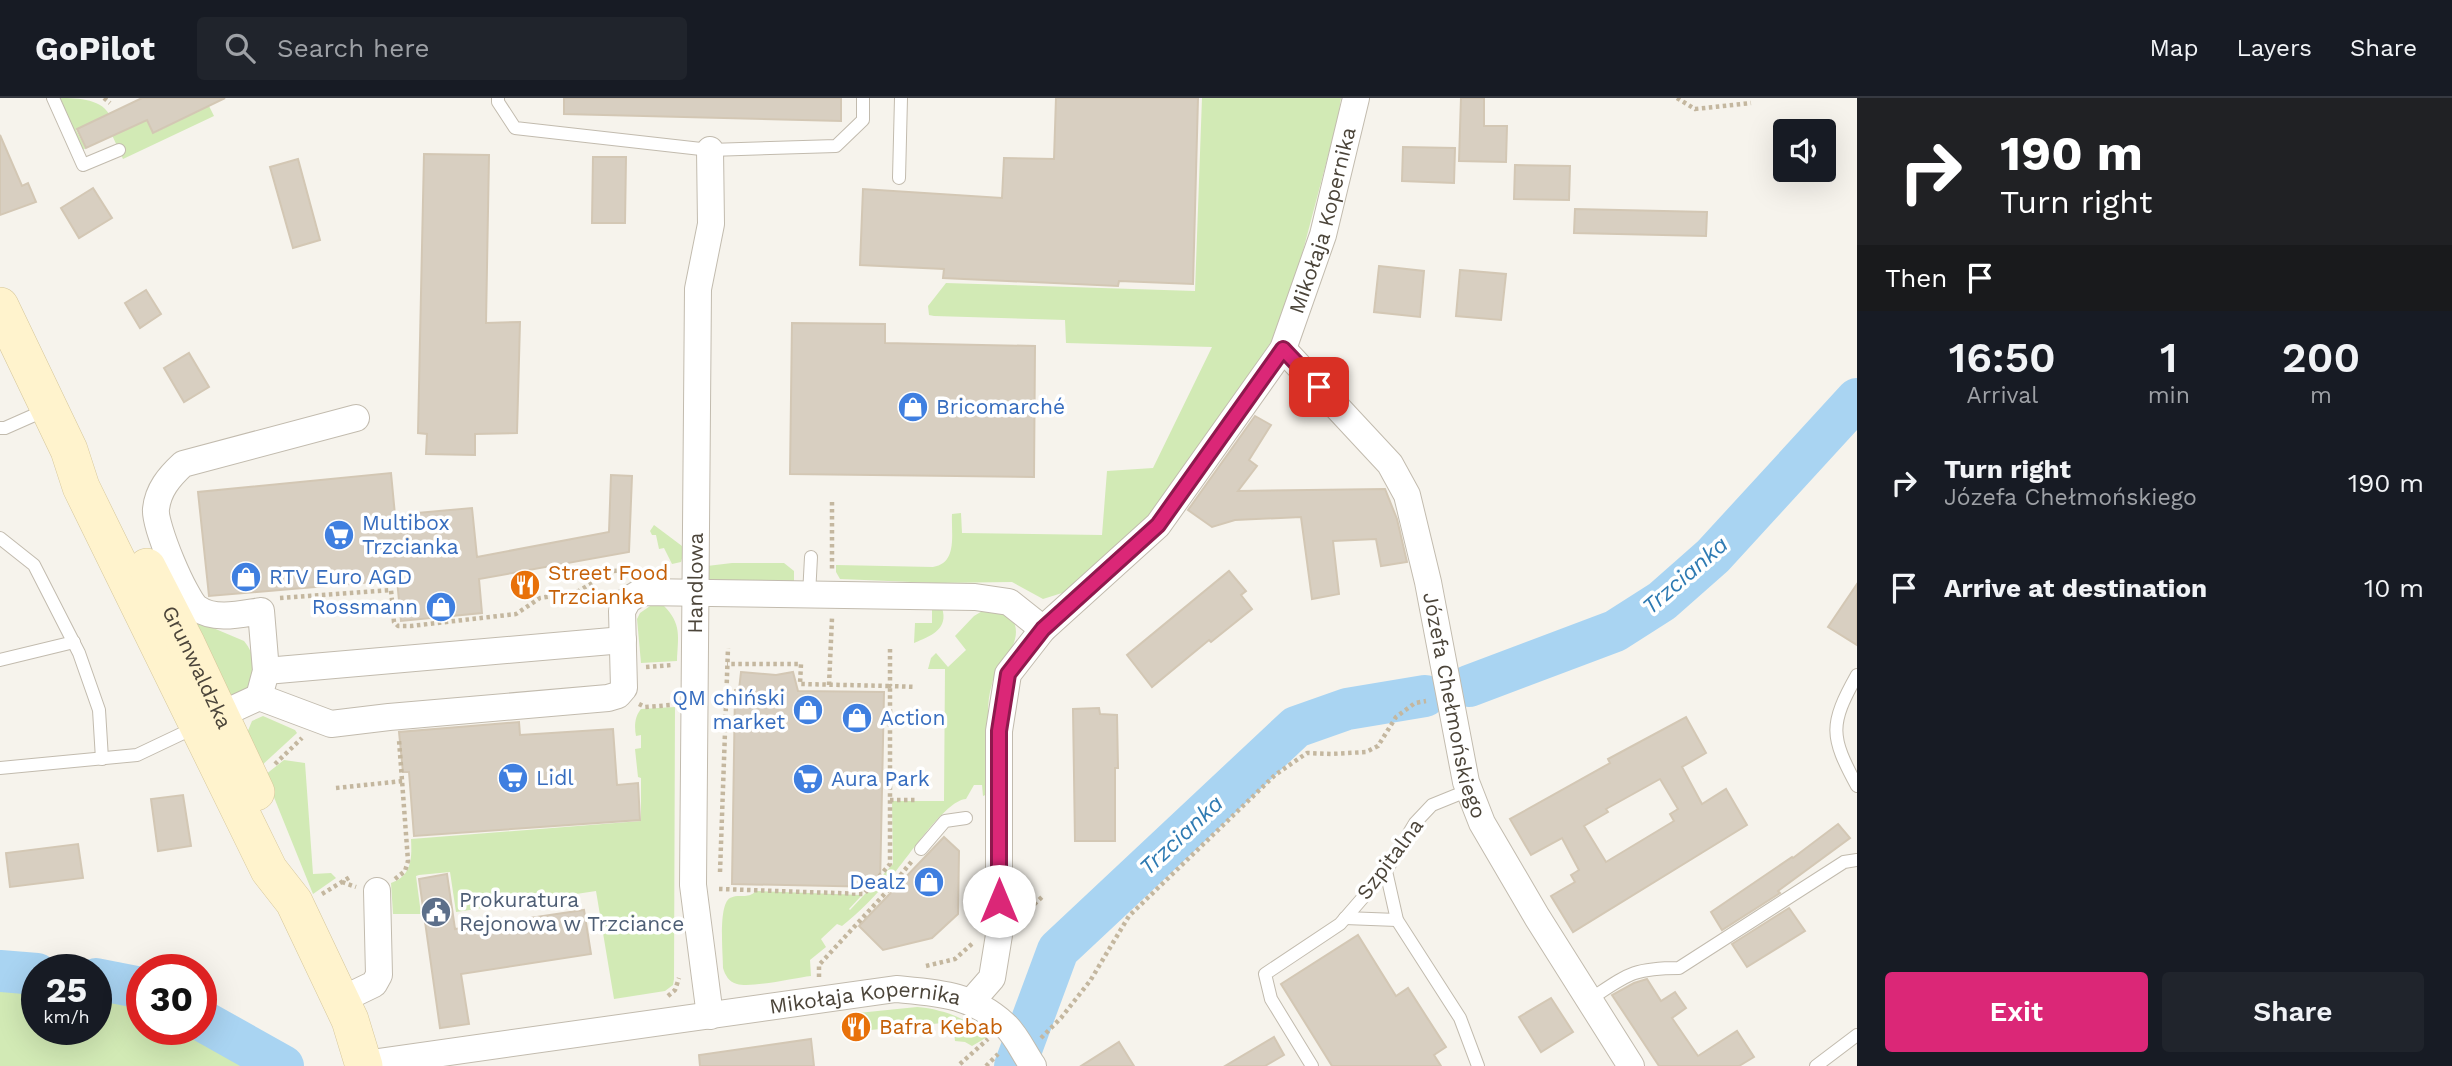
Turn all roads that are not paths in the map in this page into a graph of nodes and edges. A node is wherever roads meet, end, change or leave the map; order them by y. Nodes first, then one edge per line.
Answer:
1 (53, 98) edge
2 (498, 98) edge
3 (863, 98) edge
4 (901, 98) edge
5 (1356, 98) edge
6 (119, 150) dead end
7 (710, 150) junction
8 (899, 177) dead end
9 (0, 306) edge
10 (1283, 349) junction
11 (49, 408) junction
12 (356, 418) dead end
13 (0, 428) edge
14 (69, 450) junction
15 (0, 538) edge
16 (811, 557) dead end
17 (695, 594) junction
18 (809, 595) junction
19 (1043, 629) junction
20 (624, 640) junction
21 (74, 642) junction
22 (0, 660) edge
23 (266, 671) junction
24 (1857, 675) edge
25 (259, 697) junction
26 (209, 720) junction
27 (102, 759) junction
28 (0, 768) edge
29 (1857, 786) edge
30 (1468, 790) junction
31 (966, 818) dead end
32 (921, 849) road end
33 (1857, 860) edge
34 (1386, 871) junction
35 (375, 886) road end
36 (1345, 918) junction
37 (1397, 920) junction
38 (341, 1000) junction
39 (1589, 1000) junction
40 (971, 1002) junction
41 (710, 1016) junction
42 (1857, 1035) edge
43 (1035, 1054) edge
44 (1306, 1064) edge
45 (364, 1065) edge
46 (1478, 1066) edge
47 (1631, 1066) edge
48 (1816, 1066) edge

1 - 6 lane
2 - 7 lane
3 - 7 lane
4 - 8 lane
5 - 10 street, Mikołaja Kopernika
7 - 17 street, Handlowa
9 - 11 main road, Grunwaldzka
10 - 19 street, Mikołaja Kopernika
10 - 30 street, Józefa Chełmońskiego
11 - 13 lane
11 - 14 main road, Grunwaldzka
12 - 23 street
14 - 26 main road, Grunwaldzka
14 - 26 main road, Grunwaldzka
15 - 21 lane
16 - 18 lane
17 - 18 street
17 - 20 street
17 - 41 street, Handlowa
18 - 19 street
19 - 40 street, Mikołaja Kopernika
20 - 23 street
20 - 25 street
21 - 22 lane
21 - 27 lane
23 - 25 street
24 - 29 lane
25 - 26 street
26 - 27 lane
26 - 38 main road, Grunwaldzka
27 - 28 lane
30 - 34 lane, Szpitalna
30 - 39 street, Józefa Chełmońskiego
31 - 32 lane
33 - 39 lane
34 - 36 lane, Szpitalna
34 - 37 lane
35 - 38 street
36 - 37 lane
36 - 44 lane, Szpitalna
37 - 46 lane
38 - 45 main road, Grunwaldzka
39 - 47 street, Józefa Chełmońskiego
40 - 41 street, Mikołaja Kopernika
40 - 43 street
41 - 45 street, Mikołaja Kopernika
42 - 48 lane

